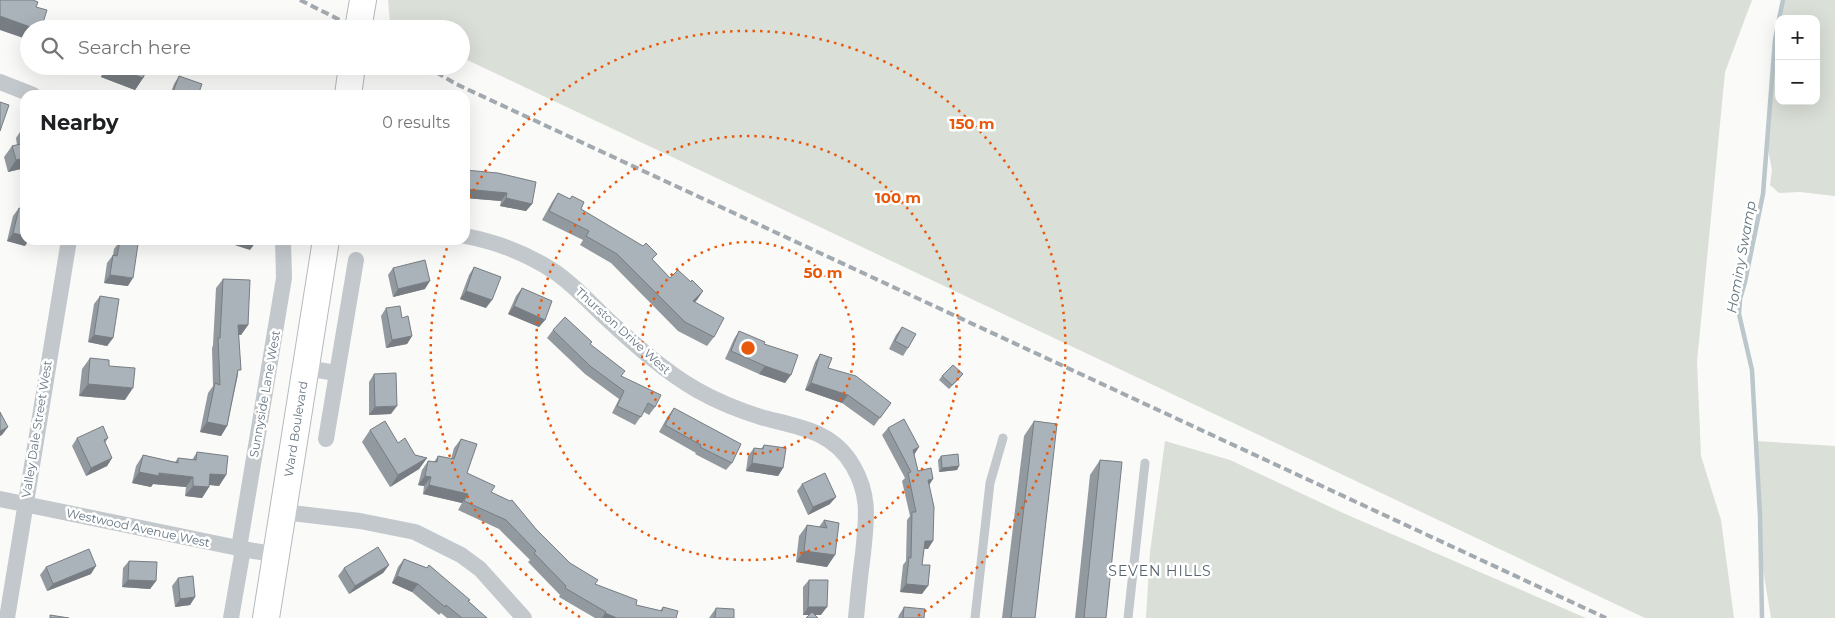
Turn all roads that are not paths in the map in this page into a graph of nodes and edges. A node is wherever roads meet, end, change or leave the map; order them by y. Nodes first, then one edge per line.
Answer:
1 (363, 0) edge
2 (360, 20) edge
3 (0, 82) edge
4 (20, 90) edge
5 (470, 237) edge
6 (67, 245) edge
7 (282, 245) edge
8 (325, 245) edge
9 (356, 260) dead end
10 (306, 368) junction
11 (336, 372) junction
12 (1002, 438) dead end
13 (326, 440) dead end
14 (1145, 463) dead end
15 (0, 499) edge
16 (25, 505) junction
17 (283, 512) junction
18 (241, 549) junction
19 (277, 554) junction
20 (7, 618) edge
21 (231, 618) edge
22 (266, 618) edge
23 (524, 618) edge
24 (856, 618) edge
25 (975, 618) edge
26 (1128, 618) edge

1 - 2 main road
3 - 4 street
5 - 24 street, Thurston Drive West
6 - 16 street, Valley Dale Street West
7 - 18 street, Sunnyside Lane West
8 - 10 main road, Ward Boulevard
9 - 11 street
10 - 11 street
10 - 17 main road, Ward Boulevard
11 - 13 street
12 - 25 lane
14 - 26 lane
15 - 16 street, Westwood Avenue West
16 - 18 street, Westwood Avenue West
16 - 20 street, Valley Dale Street West
17 - 19 main road, Ward Boulevard
17 - 23 street
18 - 19 street, Westwood Avenue West
18 - 21 street, Sunnyside Lane West
19 - 22 main road, Ward Boulevard

